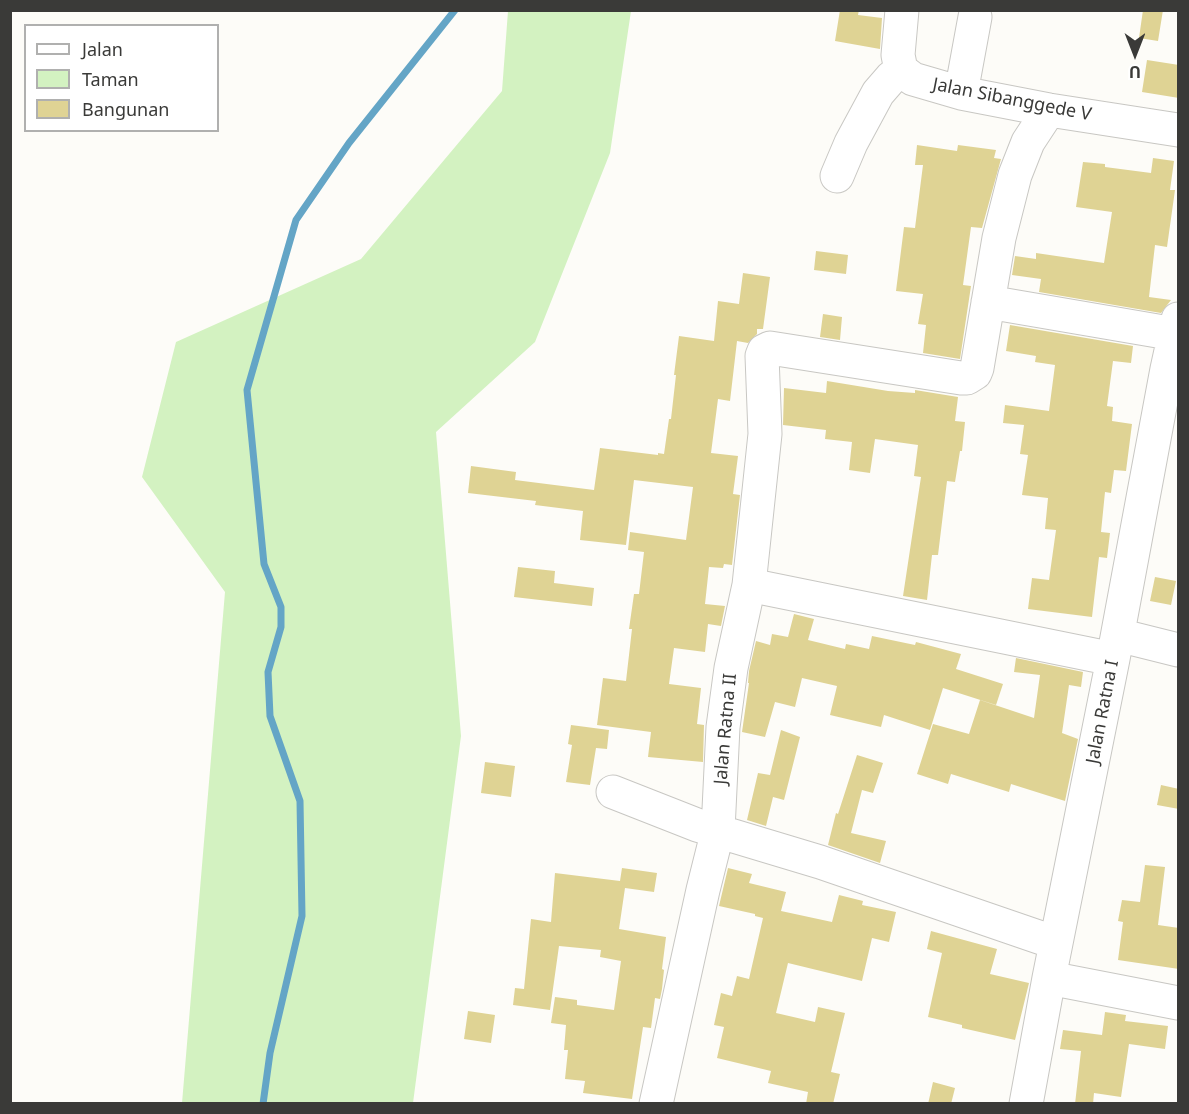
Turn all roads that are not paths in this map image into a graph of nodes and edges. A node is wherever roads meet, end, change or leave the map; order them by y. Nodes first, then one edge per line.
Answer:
1 (902, 10) edge
2 (975, 17) dead end
3 (901, 70) junction
4 (961, 93) junction
5 (1050, 110) junction
6 (1179, 130) edge
7 (837, 176) dead end
8 (988, 303) junction
9 (1177, 327) edge
10 (1173, 370) edge
11 (749, 585) junction
12 (1116, 647) junction
13 (1179, 650) edge
14 (613, 792) dead end
15 (718, 830) junction
16 (1056, 943) junction
17 (1049, 978) junction
18 (1179, 1003) edge
19 (656, 1104) edge
20 (1026, 1104) edge

1 - 3 street
2 - 4 street
3 - 4 street, Jalan Sibanggede V
3 - 7 street
4 - 5 street, Jalan Sibanggede V
5 - 6 street, Jalan Sibanggede V
5 - 8 street
8 - 9 street
8 - 11 street, Jalan Ratna II
9 - 10 street, Jalan Ratna I
10 - 12 street, Jalan Ratna I
11 - 12 street
11 - 15 street, Jalan Ratna II
12 - 13 street
12 - 16 street, Jalan Ratna I
14 - 15 street
15 - 16 street
15 - 19 street, Jalan Ratna II
16 - 17 street, Jalan Ratna I
17 - 18 street
17 - 20 street, Jalan Ratna I

